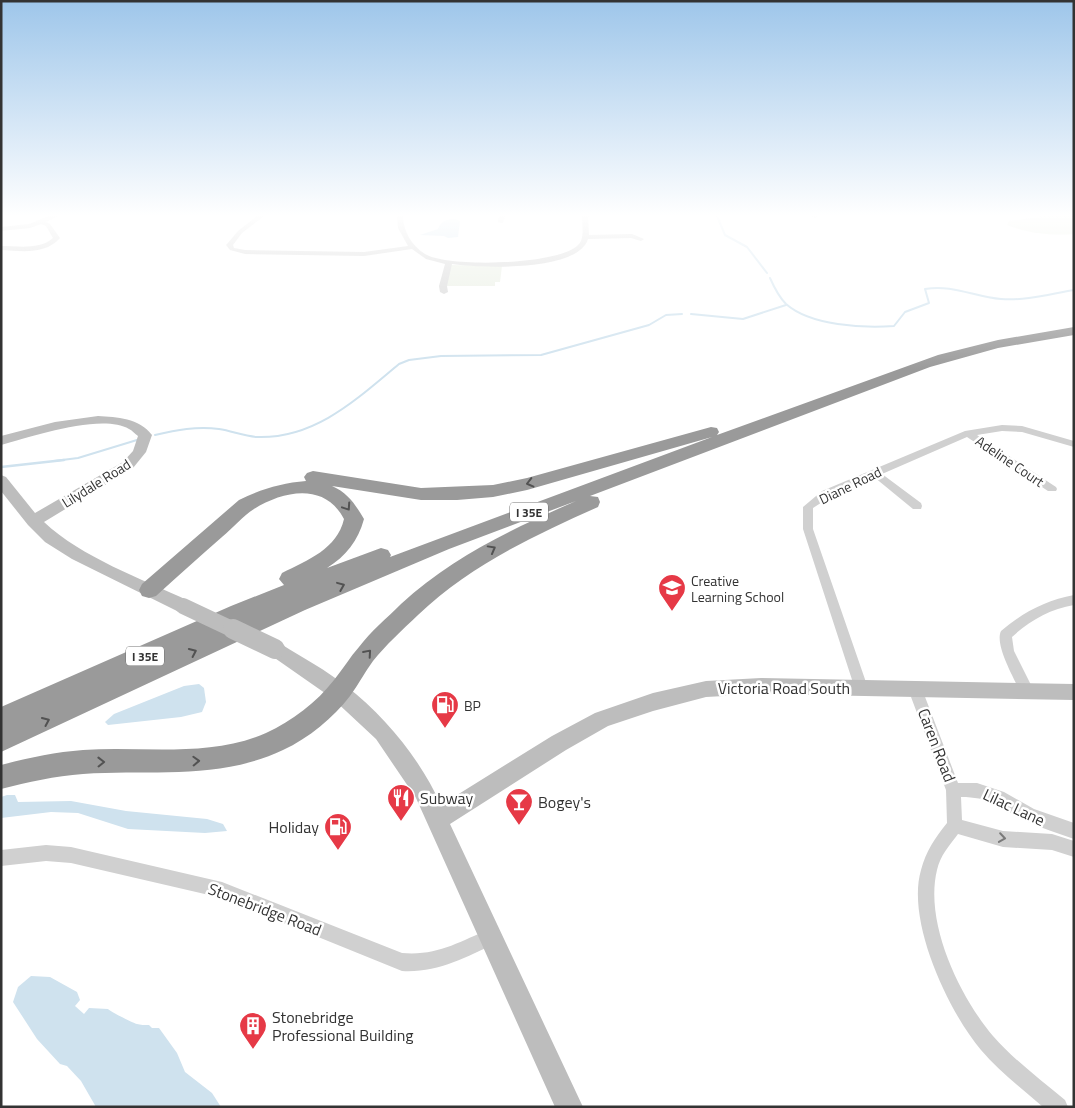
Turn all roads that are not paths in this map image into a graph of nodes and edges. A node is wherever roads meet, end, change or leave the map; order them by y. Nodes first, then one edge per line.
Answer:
1 (448, 268) edge
2 (444, 292) dead end
3 (1074, 324) edge
4 (1074, 331) edge
5 (711, 432) junction
6 (968, 433) junction
7 (735, 436) junction
8 (1, 441) edge
9 (1074, 444) edge
10 (874, 473) junction
11 (1, 480) edge
12 (1052, 489) dead end
13 (916, 506) dead end
14 (33, 521) junction
15 (143, 587) junction
16 (1074, 600) edge
17 (861, 688) junction
18 (915, 689) junction
19 (1027, 691) junction
20 (339, 692) junction
21 (1074, 692) edge
22 (1, 709) edge
23 (1, 719) edge
24 (1, 741) edge
25 (1, 777) edge
26 (953, 790) junction
27 (437, 820) junction
28 (955, 826) junction
29 (1074, 832) edge
30 (1074, 849) edge
31 (1, 858) edge
32 (490, 937) junction
33 (514, 988) joint
34 (569, 1107) edge
35 (1058, 1107) edge

1 - 2 street
3 - 5 highway, I 35E
4 - 7 highway, I 35E
5 -> 15 highway
5 - 23 highway, I 35E
6 - 9 street, Diane Road
6 - 10 street, Diane Road
6 - 12 street, Adeline Court
20 -> 7 highway
24 -> 7 highway, I 35E
8 - 14 street, Lilydale Road
10 - 13 street
10 - 17 street, Diane Road
11 - 14 street
14 - 15 street
15 - 20 street, bridge
15 -> 22 highway
16 - 19 street
17 - 18 street, Victoria Road South
17 - 27 street, Victoria Road South
18 - 19 street, Victoria Road South
18 - 26 street, Caren Road
19 - 21 street, Victoria Road South
25 -> 20 highway
20 - 27 street
26 - 28 street, Caren Road
26 - 29 street, Lilac Lane
27 - 32 main road
28 -> 30 street, Lilac Lane
28 - 35 street
31 - 32 street, Stonebridge Road
32 - 33 main road
33 - 34 street

